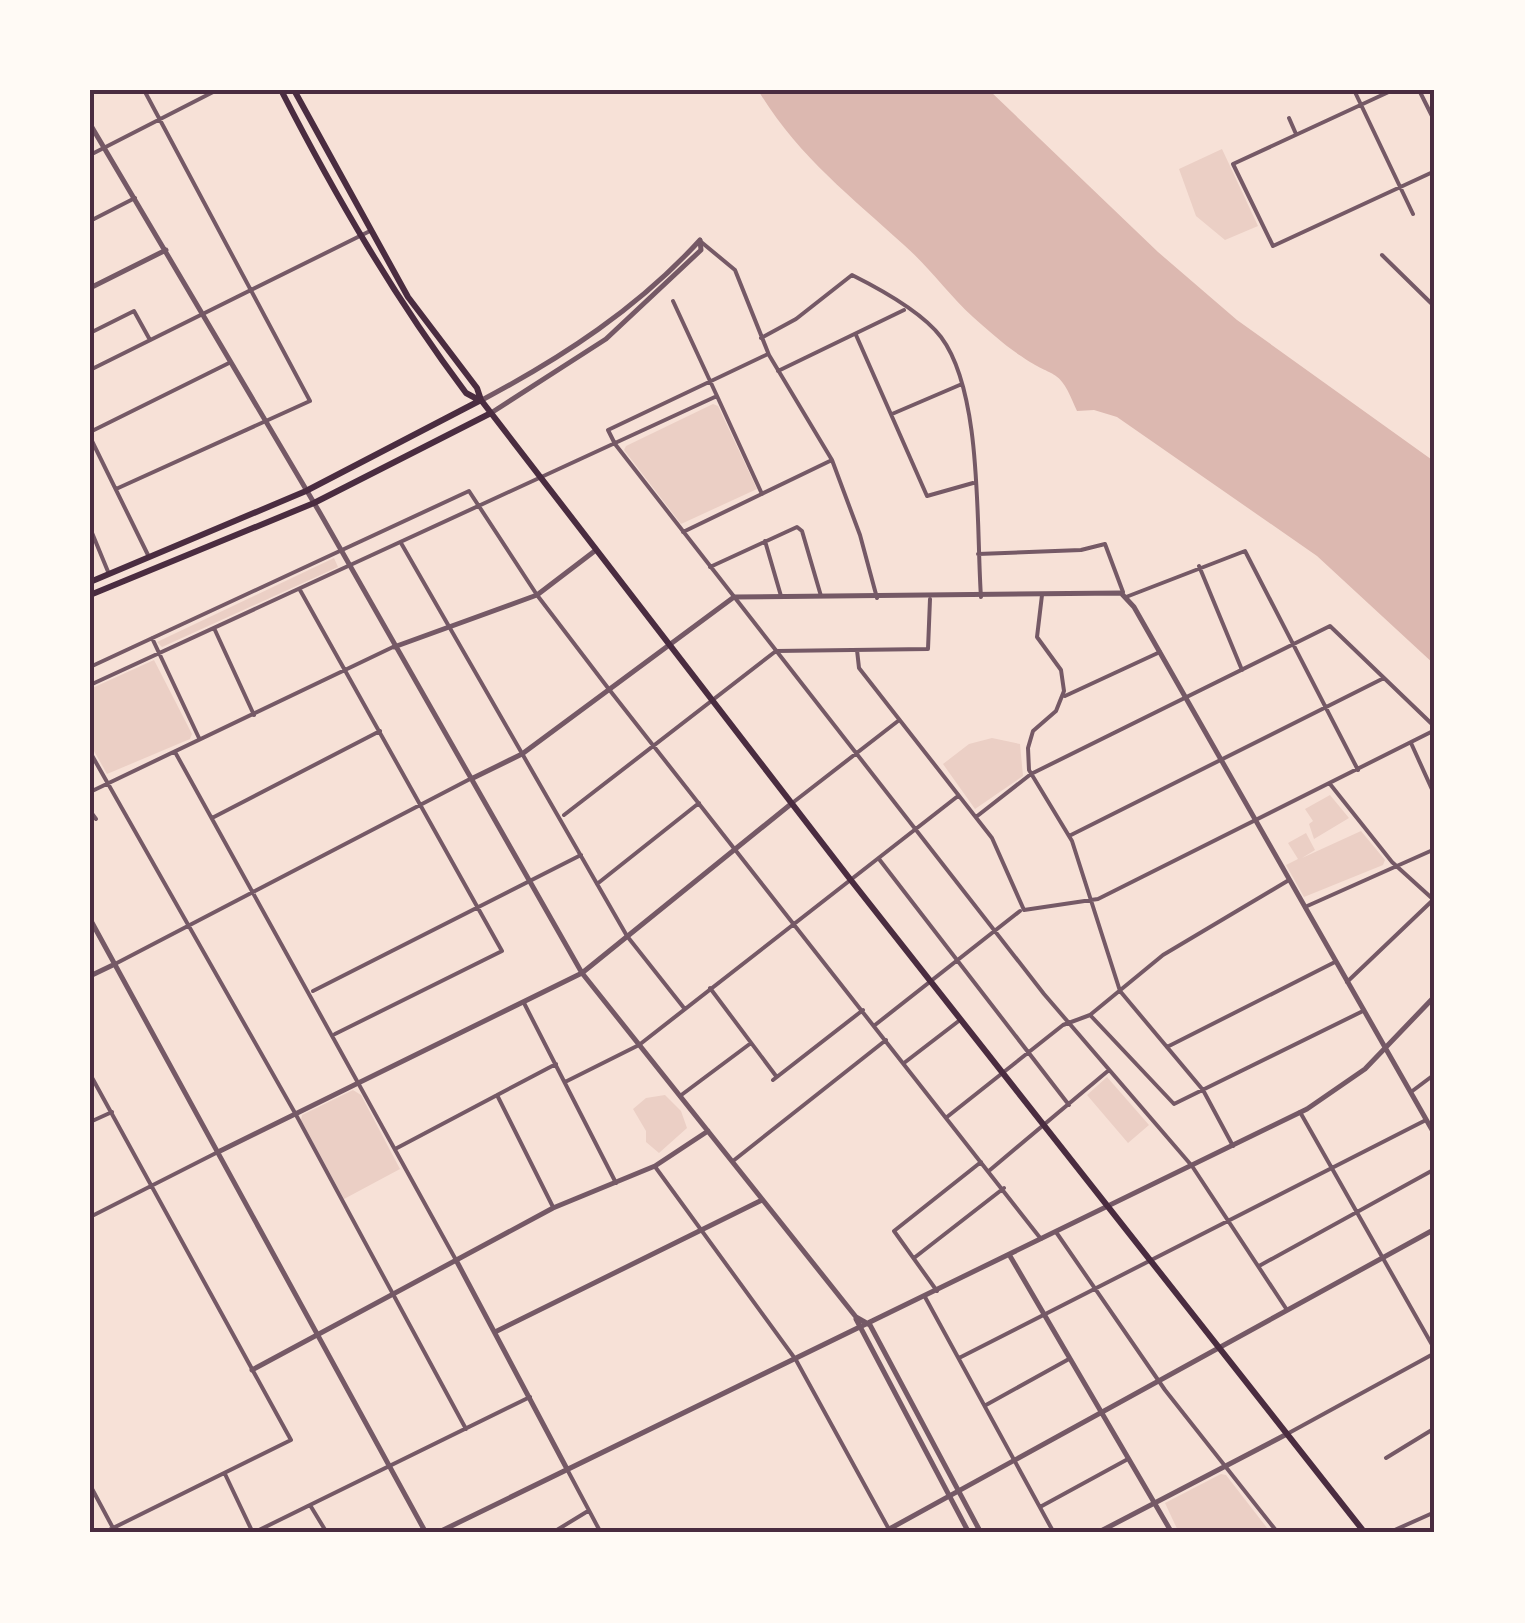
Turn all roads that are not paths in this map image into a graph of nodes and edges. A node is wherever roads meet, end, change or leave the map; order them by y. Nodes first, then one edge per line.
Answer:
1 (144, 90) edge
2 (217, 90) edge
3 (281, 90) edge
4 (294, 90) edge
5 (1354, 90) edge
6 (1394, 90) edge
7 (1420, 90) edge
8 (1361, 105) junction
9 (1289, 118) dead end
10 (159, 119) junction
11 (1435, 122) edge
12 (90, 124) edge
13 (1296, 134) junction
14 (104, 148) junction
15 (90, 155) edge
16 (1435, 171) edge
17 (1400, 188) junction
18 (135, 198) junction
19 (1413, 214) dead end
20 (90, 221) edge
21 (370, 231) junction
22 (359, 236) junction
23 (700, 240) junction
24 (166, 250) junction
25 (1382, 255) dead end
26 (90, 288) edge
27 (252, 290) junction
28 (673, 301) dead end
29 (1435, 307) edge
30 (905, 309) junction
31 (204, 313) junction
32 (90, 333) edge
33 (856, 335) junction
34 (761, 338) junction
35 (150, 340) junction
36 (768, 354) junction
37 (231, 362) junction
38 (90, 370) edge
39 (778, 372) junction
40 (711, 381) junction
41 (962, 384) junction
42 (717, 396) junction
43 (480, 400) junction
44 (491, 413) junction
45 (892, 414) junction
46 (268, 424) junction
47 (90, 435) edge
48 (615, 444) junction
49 (832, 460) junction
50 (541, 478) junction
51 (974, 483) junction
52 (116, 489) junction
53 (306, 490) junction
54 (762, 494) junction
55 (314, 502) junction
56 (478, 506) junction
57 (90, 528) edge
58 (682, 532) junction
59 (765, 541) junction
60 (400, 542) junction
61 (596, 550) junction
62 (340, 551) junction
63 (978, 554) junction
64 (149, 558) junction
65 (348, 566) junction
66 (1199, 566) junction
67 (710, 567) junction
68 (109, 574) junction
69 (90, 582) edge
70 (300, 589) junction
71 (90, 595) edge
72 (538, 595) junction
73 (1042, 595) junction
74 (1124, 595) junction
75 (781, 596) junction
76 (734, 597) junction
77 (981, 597) junction
78 (820, 598) junction
79 (877, 598) junction
80 (930, 599) junction
81 (450, 627) junction
82 (214, 628) junction
83 (152, 638) junction
84 (669, 644) junction
85 (1293, 645) junction
86 (394, 647) junction
87 (857, 650) junction
88 (776, 651) junction
89 (1160, 652) junction
90 (159, 653) junction
91 (90, 666) edge
92 (344, 670) junction
93 (1242, 670) junction
94 (1384, 678) junction
95 (90, 685) edge
96 (608, 688) junction
97 (1063, 696) junction
98 (1186, 698) junction
99 (712, 700) junction
100 (1326, 709) junction
101 (254, 715) junction
102 (899, 720) junction
103 (1435, 729) edge
104 (380, 731) junction
105 (200, 740) junction
106 (1411, 743) junction
107 (654, 744) junction
108 (90, 752) edge
109 (175, 752) junction
110 (522, 754) junction
111 (857, 754) junction
112 (1222, 761) junction
113 (1358, 770) junction
114 (1031, 774) junction
115 (470, 779) junction
116 (108, 783) junction
117 (1330, 784) junction
118 (90, 792) edge
119 (958, 796) junction
120 (1435, 796) edge
121 (699, 803) junction
122 (791, 804) junction
123 (423, 807) junction
124 (90, 811) edge
125 (564, 815) dead end
126 (212, 818) junction
127 (976, 818) junction
128 (96, 820) dead end
129 (1256, 821) junction
130 (916, 826) junction
131 (1070, 836) junction
132 (734, 849) junction
133 (1435, 849) edge
134 (581, 855) junction
135 (878, 858) junction
136 (1396, 866) junction
137 (850, 879) junction
138 (1289, 880) junction
139 (531, 884) junction
140 (598, 884) junction
141 (254, 893) junction
142 (1434, 900) edge
143 (1092, 901) junction
144 (1305, 907) junction
145 (482, 908) junction
146 (1022, 910) junction
147 (90, 920) edge
148 (794, 923) junction
149 (190, 926) junction
150 (995, 931) junction
151 (627, 936) junction
152 (957, 961) junction
153 (1335, 962) junction
154 (116, 964) junction
155 (582, 973) junction
156 (90, 976) edge
157 (932, 980) junction
158 (1347, 982) junction
159 (710, 988) junction
160 (1120, 991) junction
161 (311, 992) junction
162 (1435, 996) edge
163 (524, 1003) junction
164 (684, 1008) junction
165 (863, 1010) junction
166 (1364, 1011) junction
167 (1090, 1016) junction
168 (962, 1018) junction
169 (1068, 1023) junction
170 (874, 1025) junction
171 (335, 1034) junction
172 (886, 1040) junction
173 (751, 1043) junction
174 (639, 1045) junction
175 (1167, 1048) junction
176 (1386, 1049) junction
177 (1028, 1052) junction
178 (904, 1063) junction
179 (556, 1064) junction
180 (1109, 1070) junction
181 (1002, 1072) junction
182 (90, 1074) edge
183 (1435, 1074) edge
184 (360, 1082) junction
185 (565, 1082) junction
186 (92, 1083) edge
187 (1203, 1090) junction
188 (1410, 1092) junction
189 (497, 1095) junction
190 (680, 1096) junction
191 (1068, 1105) junction
192 (112, 1112) junction
193 (1300, 1112) junction
194 (295, 1113) junction
195 (947, 1116) junction
196 (1426, 1120) junction
197 (90, 1122) edge
198 (1043, 1126) junction
199 (708, 1131) junction
200 (1435, 1135) edge
201 (1233, 1146) junction
202 (397, 1148) junction
203 (220, 1151) junction
204 (982, 1160) junction
205 (732, 1161) junction
206 (655, 1166) junction
207 (1192, 1166) junction
208 (1332, 1169) junction
209 (1435, 1169) edge
210 (990, 1170) junction
211 (616, 1183) junction
212 (151, 1186) junction
213 (1004, 1188) junction
214 (762, 1200) junction
215 (1107, 1205) junction
216 (553, 1208) junction
217 (1357, 1213) junction
218 (90, 1217) edge
219 (1230, 1223) junction
220 (1435, 1229) edge
221 (701, 1231) junction
222 (1056, 1232) junction
223 (1041, 1239) junction
224 (1010, 1256) junction
225 (914, 1258) junction
226 (1382, 1258) junction
227 (456, 1260) junction
228 (1152, 1261) junction
229 (1259, 1266) junction
230 (1094, 1289) junction
231 (937, 1291) junction
232 (392, 1294) junction
233 (926, 1297) junction
234 (1287, 1310) junction
235 (1044, 1316) junction
236 (856, 1317) junction
237 (870, 1325) junction
238 (859, 1329) junction
239 (495, 1332) junction
240 (319, 1333) junction
241 (1219, 1348) junction
242 (1435, 1352) edge
243 (958, 1358) junction
244 (1069, 1359) junction
245 (796, 1360) junction
246 (252, 1370) junction
247 (1158, 1381) junction
248 (530, 1397) junction
249 (984, 1406) junction
250 (1100, 1413) junction
251 (1435, 1428) edge
252 (466, 1429) junction
253 (1287, 1434) junction
254 (1386, 1458) dead end
255 (1128, 1459) junction
256 (1014, 1460) junction
257 (391, 1465) junction
258 (1227, 1468) junction
259 (567, 1469) junction
260 (225, 1474) junction
261 (90, 1485) edge
262 (959, 1490) junction
263 (949, 1496) junction
264 (1154, 1503) junction
265 (310, 1505) junction
266 (1040, 1507) junction
267 (588, 1511) junction
268 (1434, 1515) edge
269 (113, 1528) junction
270 (890, 1531) edge
271 (103, 1533) edge
272 (253, 1533) edge
273 (326, 1533) edge
274 (426, 1533) edge
275 (437, 1533) edge
276 (552, 1533) edge
277 (601, 1533) edge
278 (882, 1533) edge
279 (969, 1533) edge
280 (981, 1533) edge
281 (1054, 1533) edge
282 (1097, 1533) edge
283 (1172, 1533) edge
284 (1278, 1533) edge
285 (1365, 1533) edge
286 (1388, 1533) edge

1 - 10 street
2 - 10 street
3 - 22 main road
4 - 21 main road
5 - 8 street
6 - 8 street
7 - 11 street
8 - 13 street
8 - 17 street
9 - 13 street
10 - 14 street
10 - 27 street
12 - 14 street
13 - 17 street
14 - 15 street
14 - 18 street
16 - 17 street
17 - 19 street
18 - 20 street
18 - 24 street
21 - 22 street
21 - 43 main road
22 - 27 street
22 - 43 main road
23 - 34 street
23 - 43 street
23 - 44 street
24 - 26 street
24 - 31 street
25 - 29 street
27 - 31 street
27 - 46 street
28 - 40 street
30 - 33 street
30 - 34 street
30 - 41 street
31 - 35 street
31 - 37 street
32 - 35 street
33 - 39 street
33 - 45 street
34 - 36 street
35 - 38 street
36 - 39 street
36 - 40 street
37 - 46 street
37 - 47 street
39 - 49 street
40 - 42 street
40 - 48 street
41 - 45 street
41 - 51 street
42 - 48 street
42 - 54 street
43 - 44 main road
43 - 53 main road
44 - 50 main road
44 - 55 main road
45 - 51 street
46 - 52 street
46 - 53 street
47 - 52 street
48 - 50 street
48 - 58 street
49 - 54 street
49 - 79 street
50 - 56 street
50 - 61 main road
51 - 63 street
52 - 64 street
53 - 55 street
53 - 64 main road
54 - 58 street
55 - 62 street
55 - 71 main road
56 - 60 street
56 - 62 street
56 - 72 street
57 - 68 street
58 - 67 street
59 - 67 street
59 - 75 street
59 - 78 street
60 - 65 street
60 - 81 street
61 - 72 street
61 - 84 main road
62 - 65 street
62 - 83 street
63 - 74 street
63 - 77 street
64 - 68 main road
65 - 70 street
65 - 86 street
66 - 74 street
66 - 85 street
66 - 93 street
67 - 76 street
68 - 69 main road
70 - 82 street
70 - 92 street
72 - 81 street
72 - 96 street
73 - 74 street
73 - 77 street
73 - 97 street
74 - 89 street
75 - 76 street
75 - 78 street
76 - 84 street
76 - 88 street
77 - 80 street
78 - 79 street
79 - 80 street
80 - 87 street
81 - 86 street
81 - 110 street
82 - 90 street
82 - 101 street
83 - 90 street
83 - 91 street
84 - 96 street
84 - 99 main road
85 - 93 street
85 - 94 street
85 - 100 street
86 - 92 street
86 - 115 street
87 - 88 street
87 - 102 street
88 - 99 street
88 - 111 street
89 - 97 street
89 - 98 street
90 - 95 street
90 - 105 street
92 - 101 street
92 - 104 street
93 - 98 street
94 - 100 street
94 - 103 street
96 - 107 street
96 - 110 street
97 - 114 street
98 - 112 street
98 - 114 street
99 - 107 street
99 - 122 main road
100 - 112 street
100 - 113 street
101 - 105 street
102 - 111 street
102 - 119 street
103 - 106 street
104 - 123 street
104 - 126 street
105 - 109 street
106 - 113 street
106 - 120 street
107 - 121 street
107 - 125 street
108 - 116 street
109 - 116 street
109 - 126 street
110 - 115 street
110 - 134 street
111 - 122 street
111 - 130 street
112 - 129 street
112 - 131 street
113 - 117 street
114 - 127 street
114 - 131 street
115 - 123 street
115 - 139 street
116 - 118 street
116 - 149 street
117 - 129 street
117 - 136 street
119 - 127 street
119 - 130 street
121 - 132 street
121 - 140 street
122 - 132 street
122 - 137 main road
123 - 141 street
123 - 145 street
124 - 128 street
126 - 141 street
127 - 146 street
129 - 138 street
129 - 143 street
130 - 135 street
130 - 150 street
131 - 143 street
132 - 148 street
132 - 151 street
133 - 136 street
134 - 139 street
134 - 140 street
135 - 137 street
135 - 152 street
136 - 142 street
136 - 144 street
137 - 148 street
137 - 157 main road
138 - 144 street
138 - 160 street
139 - 145 street
139 - 155 street
140 - 151 street
141 - 149 street
141 - 161 street
142 - 158 street
143 - 146 street
143 - 160 street
144 - 153 street
145 - 161 street
145 - 171 street
146 - 150 street
147 - 154 street
148 - 159 street
148 - 165 street
149 - 154 street
149 - 194 street
150 - 152 street
150 - 169 street
151 - 155 street
151 - 164 street
152 - 157 street
152 - 177 street
153 - 158 street
153 - 175 street
154 - 156 street
154 - 203 street
155 - 163 street
155 - 174 street
157 - 168 main road
157 - 170 street
158 - 166 street
159 - 164 street
159 - 173 street
160 - 167 street
160 - 175 street
161 - 171 street
162 - 176 street
163 - 179 street
163 - 184 street
164 - 174 street
165 - 170 street
165 - 173 street
166 - 176 street
166 - 187 street
167 - 169 street
167 - 187 street
168 - 178 street
168 - 181 main road
169 - 177 street
169 - 180 street
170 - 172 street
171 - 184 street
172 - 178 street
172 - 205 street
173 - 190 street
174 - 185 street
174 - 190 street
175 - 187 street
176 - 188 street
176 - 193 street
177 - 181 street
177 - 191 street
178 - 195 street
179 - 185 street
179 - 189 street
180 - 191 street
180 - 207 street
181 - 195 street
181 - 198 main road
182 - 186 street
183 - 188 street
184 - 194 street
184 - 202 street
185 - 211 street
186 - 192 street
187 - 201 street
188 - 196 street
189 - 202 street
189 - 216 street
190 - 199 street
191 - 198 street
192 - 197 street
192 - 212 street
193 - 201 street
193 - 208 street
194 - 203 street
194 - 232 street
195 - 204 street
196 - 200 street
196 - 208 street
198 - 210 street
198 - 215 main road
199 - 205 street
199 - 206 street
201 - 207 street
202 - 227 street
203 - 212 street
203 - 240 street
204 - 210 street
204 - 225 street
205 - 214 street
206 - 211 street
206 - 221 street
207 - 215 street
207 - 219 street
208 - 217 street
208 - 219 street
209 - 217 street
210 - 213 street
211 - 216 street
212 - 218 street
212 - 246 street
213 - 223 street
213 - 225 street
214 - 221 street
214 - 236 street
215 - 222 street
215 - 228 main road
216 - 227 street
217 - 226 street
217 - 229 street
219 - 228 street
219 - 229 street
220 - 226 street
221 - 239 street
221 - 245 street
222 - 223 street
222 - 230 street
223 - 224 street
224 - 231 street
224 - 235 street
225 - 231 street
226 - 234 street
226 - 242 street
227 - 232 street
227 - 239 street
228 - 230 street
228 - 241 main road
229 - 234 street
230 - 235 street
230 - 247 street
231 - 233 street
232 - 240 street
232 - 252 street
233 - 237 street
233 - 243 street
234 - 241 street
235 - 243 street
235 - 244 street
236 - 237 street
236 - 238 street
237 - 238 street
237 - 262 street
238 - 245 street
238 - 263 street
239 - 248 street
240 - 246 street
240 - 257 street
241 - 247 street
241 - 253 main road
242 - 253 street
243 - 249 street
244 - 249 street
244 - 250 street
245 - 259 street
245 - 270 street
246 - 260 street
247 - 250 street
247 - 258 street
248 - 252 street
248 - 259 street
249 - 256 street
250 - 255 street
250 - 256 street
251 - 254 street
252 - 257 street
253 - 258 street
253 - 285 main road
255 - 264 street
255 - 266 street
256 - 262 street
256 - 266 street
257 - 265 street
257 - 274 street
258 - 264 street
258 - 284 street
259 - 267 street
259 - 275 street
260 - 269 street
260 - 272 street
261 - 269 street
262 - 263 street
262 - 280 street
263 - 270 street
263 - 279 street
264 - 282 street
264 - 283 street
265 - 272 street
265 - 273 street
266 - 281 street
267 - 276 street
267 - 277 street
268 - 286 street
269 - 271 street
270 - 278 street

